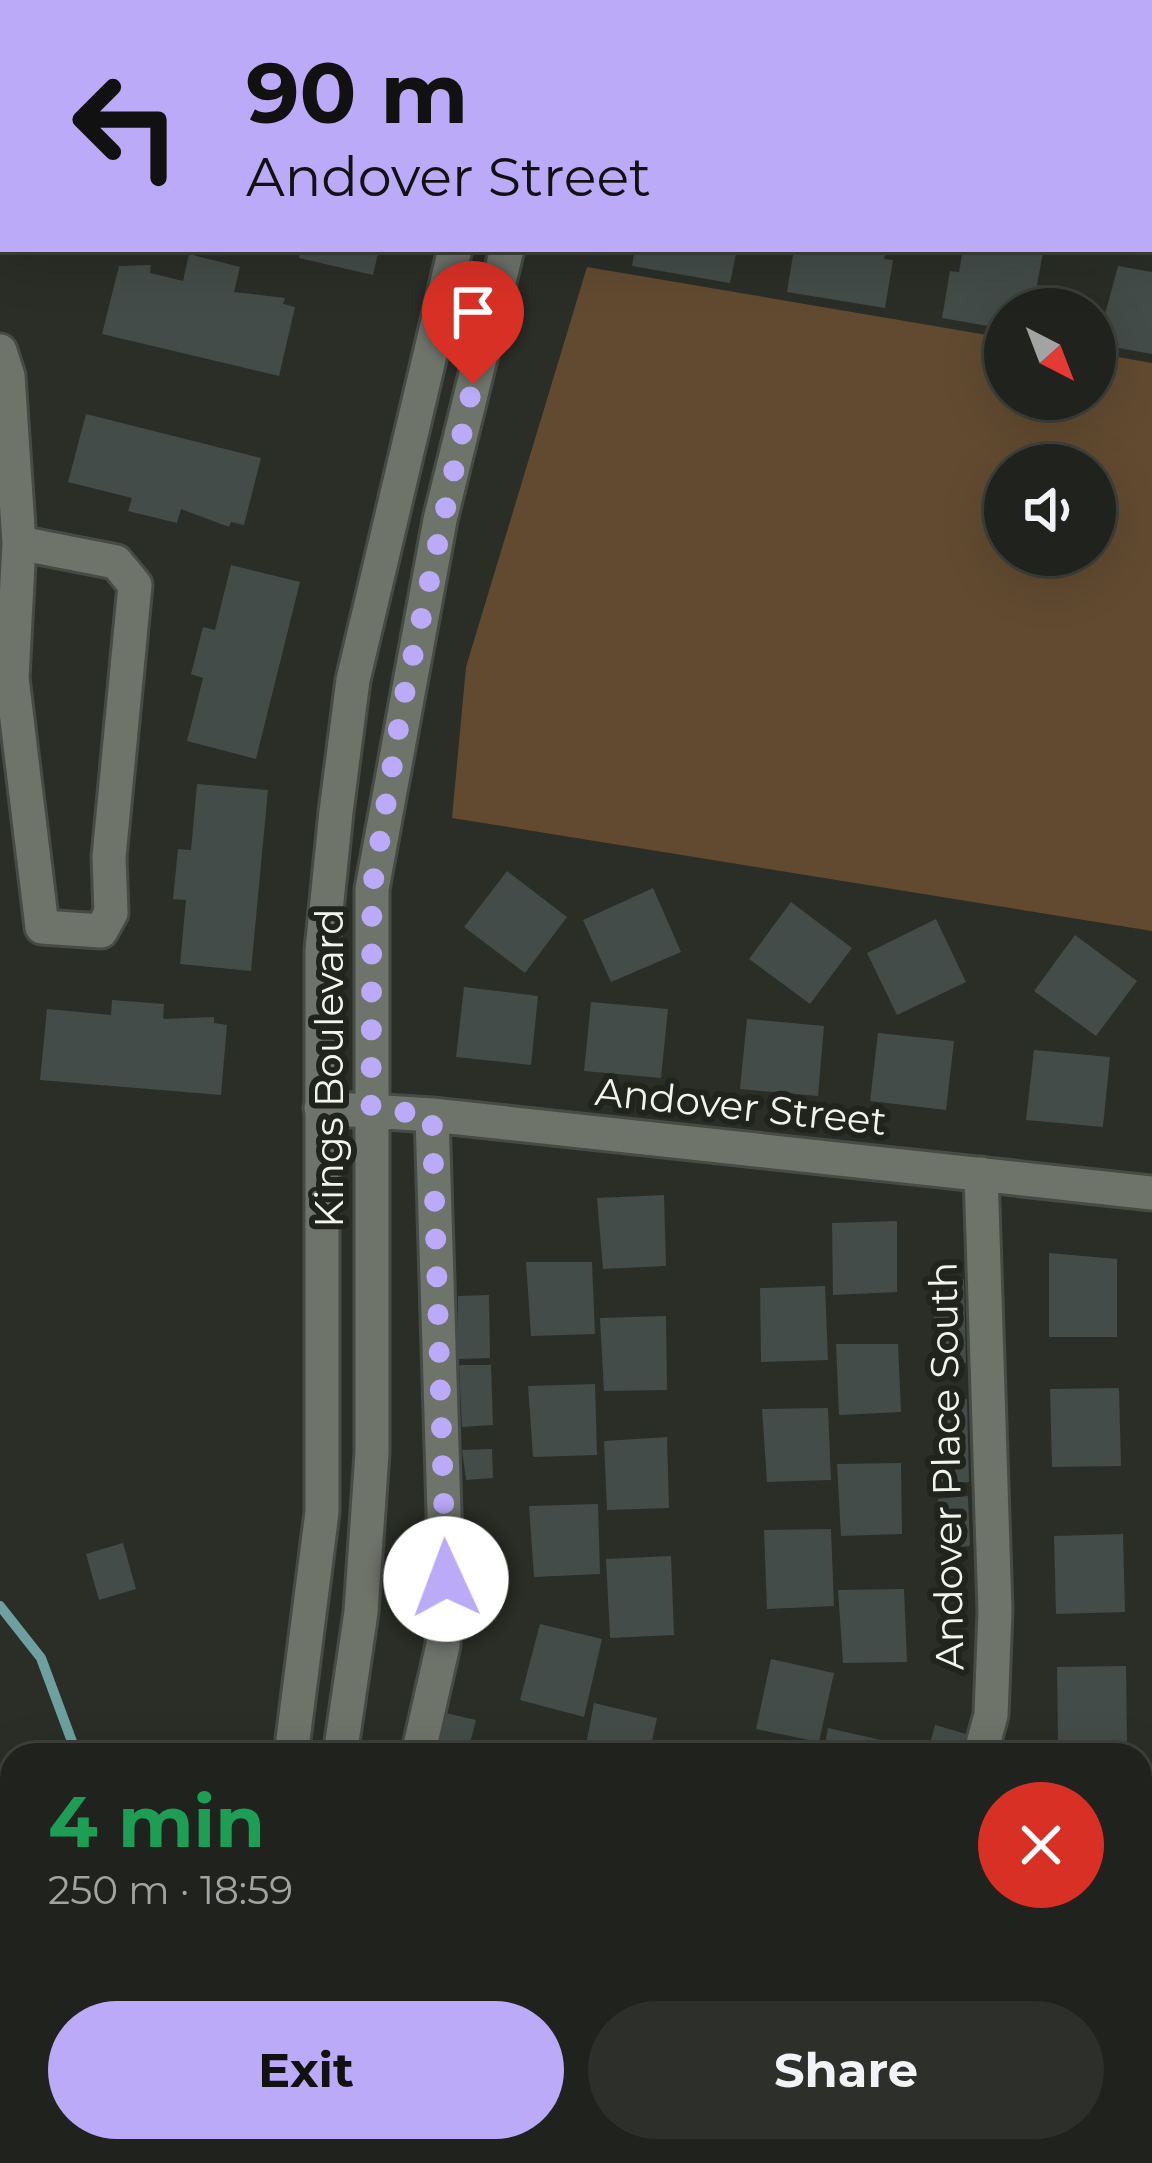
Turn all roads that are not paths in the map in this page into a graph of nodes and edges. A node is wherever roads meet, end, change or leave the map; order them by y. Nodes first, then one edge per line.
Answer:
1 (454, 252) edge
2 (506, 252) edge
3 (3, 368) edge
4 (19, 543) junction
5 (321, 1108) junction
6 (371, 1109) junction
7 (432, 1115) junction
8 (981, 1174) junction
9 (1152, 1193) edge
10 (293, 1743) edge
11 (342, 1743) edge
12 (421, 1743) edge
13 (983, 1743) edge

1 - 5 street, Kings Boulevard
2 - 6 street, Kings Boulevard
3 - 4 street
4 - 4 street
5 - 6 street, Andover Street
5 - 10 street, Kings Boulevard
6 - 7 street, Andover Street
6 - 11 street, Kings Boulevard
7 - 8 street, Andover Street
7 - 12 street
8 - 9 street, Andover Street
8 - 13 street, Andover Place South

